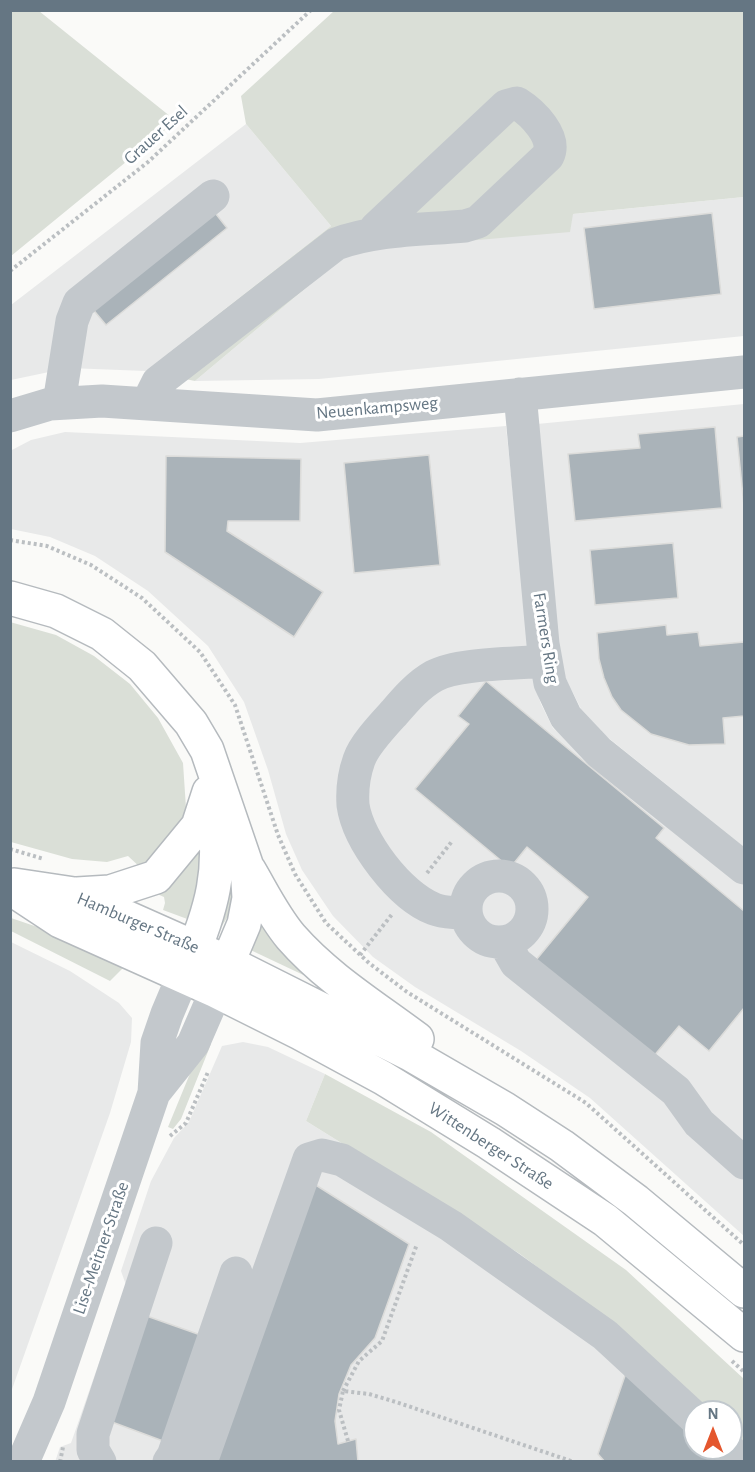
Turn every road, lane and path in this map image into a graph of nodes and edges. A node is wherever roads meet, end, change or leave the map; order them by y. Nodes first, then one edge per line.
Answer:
1 (310, 10) edge
2 (213, 196) dead end
3 (373, 234) junction
4 (10, 271) edge
5 (744, 372) edge
6 (520, 394) junction
7 (59, 403) junction
8 (147, 404) junction
9 (10, 416) edge
10 (10, 598) edge
11 (546, 661) junction
12 (171, 700) junction
13 (209, 792) junction
14 (247, 867) junction
15 (744, 868) edge
16 (10, 886) edge
17 (74, 894) junction
18 (466, 914) junction
19 (504, 942) junction
20 (189, 962) junction
21 (222, 977) junction
22 (154, 1093) junction
23 (505, 1109) junction
24 (744, 1163) edge
25 (156, 1243) dead end
26 (417, 1244) dead end
27 (236, 1273) dead end
28 (744, 1291) edge
29 (744, 1335) edge
30 (343, 1390) junction
31 (49, 1402) junction
32 (683, 1407) edge
33 (348, 1441) dead end
34 (22, 1461) edge
35 (44, 1461) edge
36 (100, 1461) edge
37 (169, 1461) edge
38 (201, 1461) edge
39 (574, 1461) edge

1 - 4 path, Grauer Esel
2 - 7 street
3 - 3 street
3 - 8 street
5 - 6 street, Neuenkampsweg
6 - 8 street, Neuenkampsweg
6 - 11 street, Farmers Ring
7 - 8 street, Neuenkampsweg
7 - 9 street, Neuenkampsweg
10 - 12 main road
11 - 15 street, Farmers Ring
11 - 18 street
12 - 13 main road
12 - 14 main road
13 - 17 main road
13 - 20 main road
14 - 21 main road
14 - 23 main road
16 - 17 main road, Hamburger Straße
16 - 20 main road, Hamburger Straße
17 - 20 main road, Hamburger Straße
18 - 19 street
18 - 19 street
19 - 24 street
20 - 21 main road, Wittenberger Straße
20 - 22 street, Lise-Meitner-Straße
21 - 22 street, Lise-Meitner-Straße
21 - 23 main road, Wittenberger Straße
21 - 29 main road, Wittenberger Straße
22 - 31 street, Lise-Meitner-Straße
23 - 28 main road, Wittenberger Straße
25 - 36 street
26 - 30 path
27 - 37 street
30 - 33 path
30 - 39 path
31 - 34 street, Lise-Meitner-Straße
31 - 35 street, Lise-Meitner-Straße
32 - 38 street

